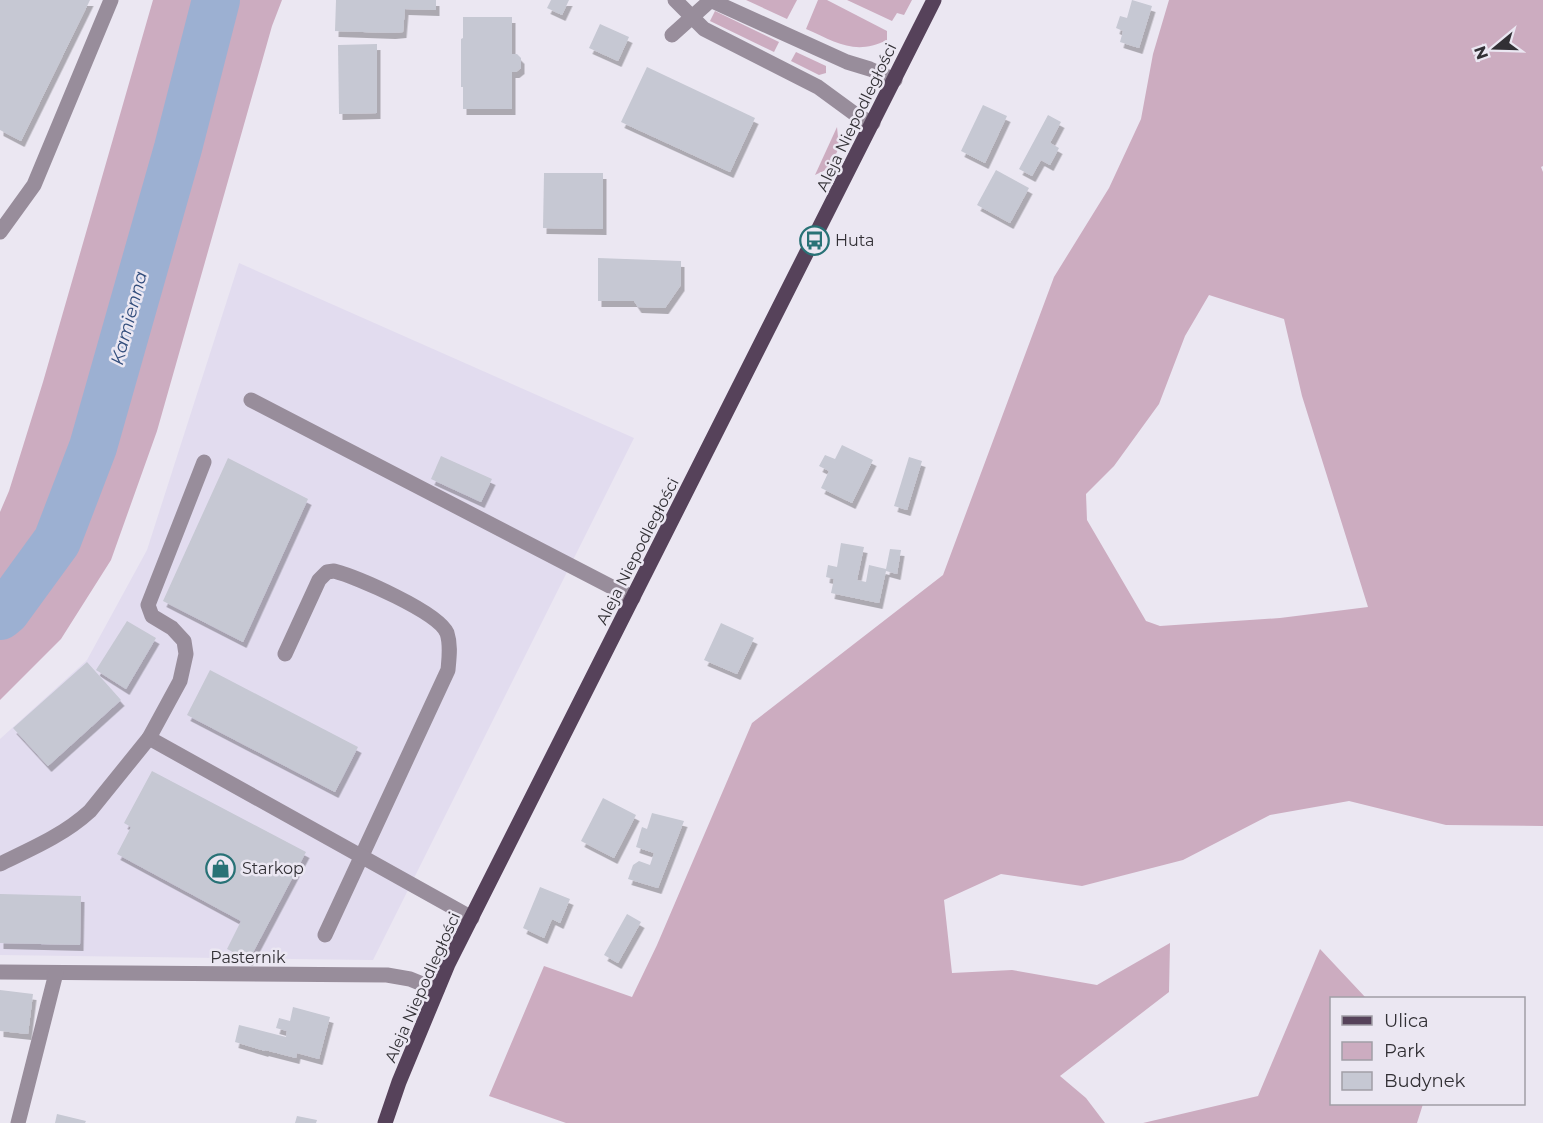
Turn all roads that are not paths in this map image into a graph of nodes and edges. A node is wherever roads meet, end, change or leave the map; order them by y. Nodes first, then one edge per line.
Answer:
1 (111, 0) edge
2 (675, 0) edge
3 (711, 0) edge
4 (934, 0) edge
5 (691, 17) junction
6 (672, 35) dead end
7 (895, 80) junction
8 (873, 123) junction
9 (0, 232) edge
10 (251, 400) dead end
11 (204, 462) dead end
12 (633, 598) junction
13 (285, 654) dead end
14 (149, 738) junction
15 (362, 856) junction
16 (0, 864) edge
17 (472, 918) junction
18 (325, 935) dead end
19 (0, 972) edge
20 (56, 973) junction
21 (437, 990) junction
22 (18, 1123) edge
23 (385, 1123) edge

1 - 9 street
2 - 5 street
3 - 5 street
3 - 7 street
4 - 7 main road, Aleja Niepodległości
5 - 6 street
5 - 8 street
7 - 8 main road, Aleja Niepodległości
8 - 12 main road, Aleja Niepodległości
10 - 12 street
11 - 14 street
12 - 17 main road, Aleja Niepodległości
13 - 15 street
14 - 15 street
14 - 16 street
15 - 17 street
15 - 18 street
17 - 21 main road, Aleja Niepodległości
19 - 20 street, Pasternik
20 - 21 street, Pasternik
20 - 22 street
21 - 23 main road, Aleja Niepodległości

